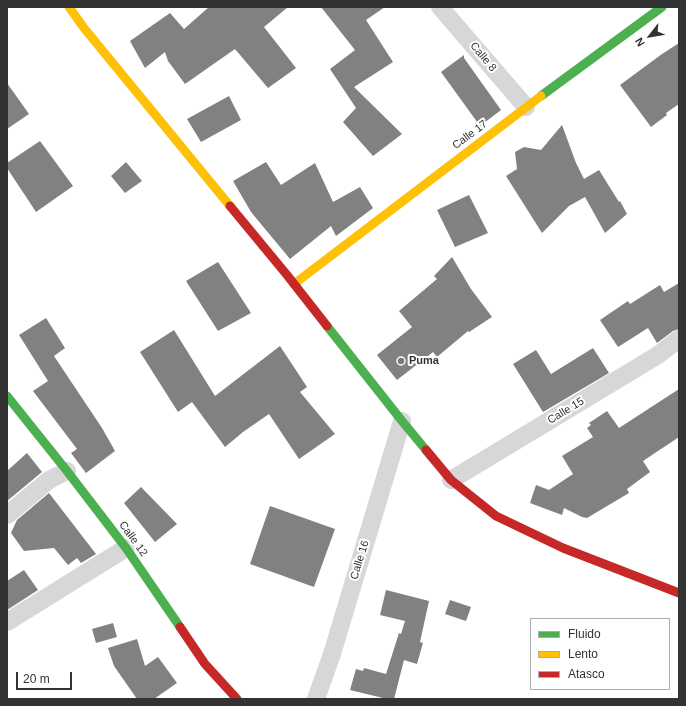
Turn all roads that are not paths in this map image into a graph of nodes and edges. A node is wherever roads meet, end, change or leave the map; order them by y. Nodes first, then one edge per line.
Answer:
1 (69, 7) edge
2 (440, 7) edge
3 (662, 7) edge
4 (526, 108) junction
5 (294, 284) junction
6 (679, 340) edge
7 (7, 396) edge
8 (402, 421) junction
9 (67, 471) junction
10 (451, 480) junction
11 (7, 515) edge
12 (126, 548) junction
13 (679, 593) edge
14 (7, 622) edge
15 (237, 699) edge
16 (316, 699) edge

1 - 5 street
2 - 4 street, Calle 8
3 - 4 street, Calle 17
4 - 5 street, Calle 17
5 - 8 street
6 - 10 street, Calle 15
7 - 9 street, Calle 12
8 - 10 street
8 - 16 street, Calle 16
9 - 11 street
9 - 12 street, Calle 12
10 - 13 street
12 - 14 street
12 - 15 street, Calle 12

